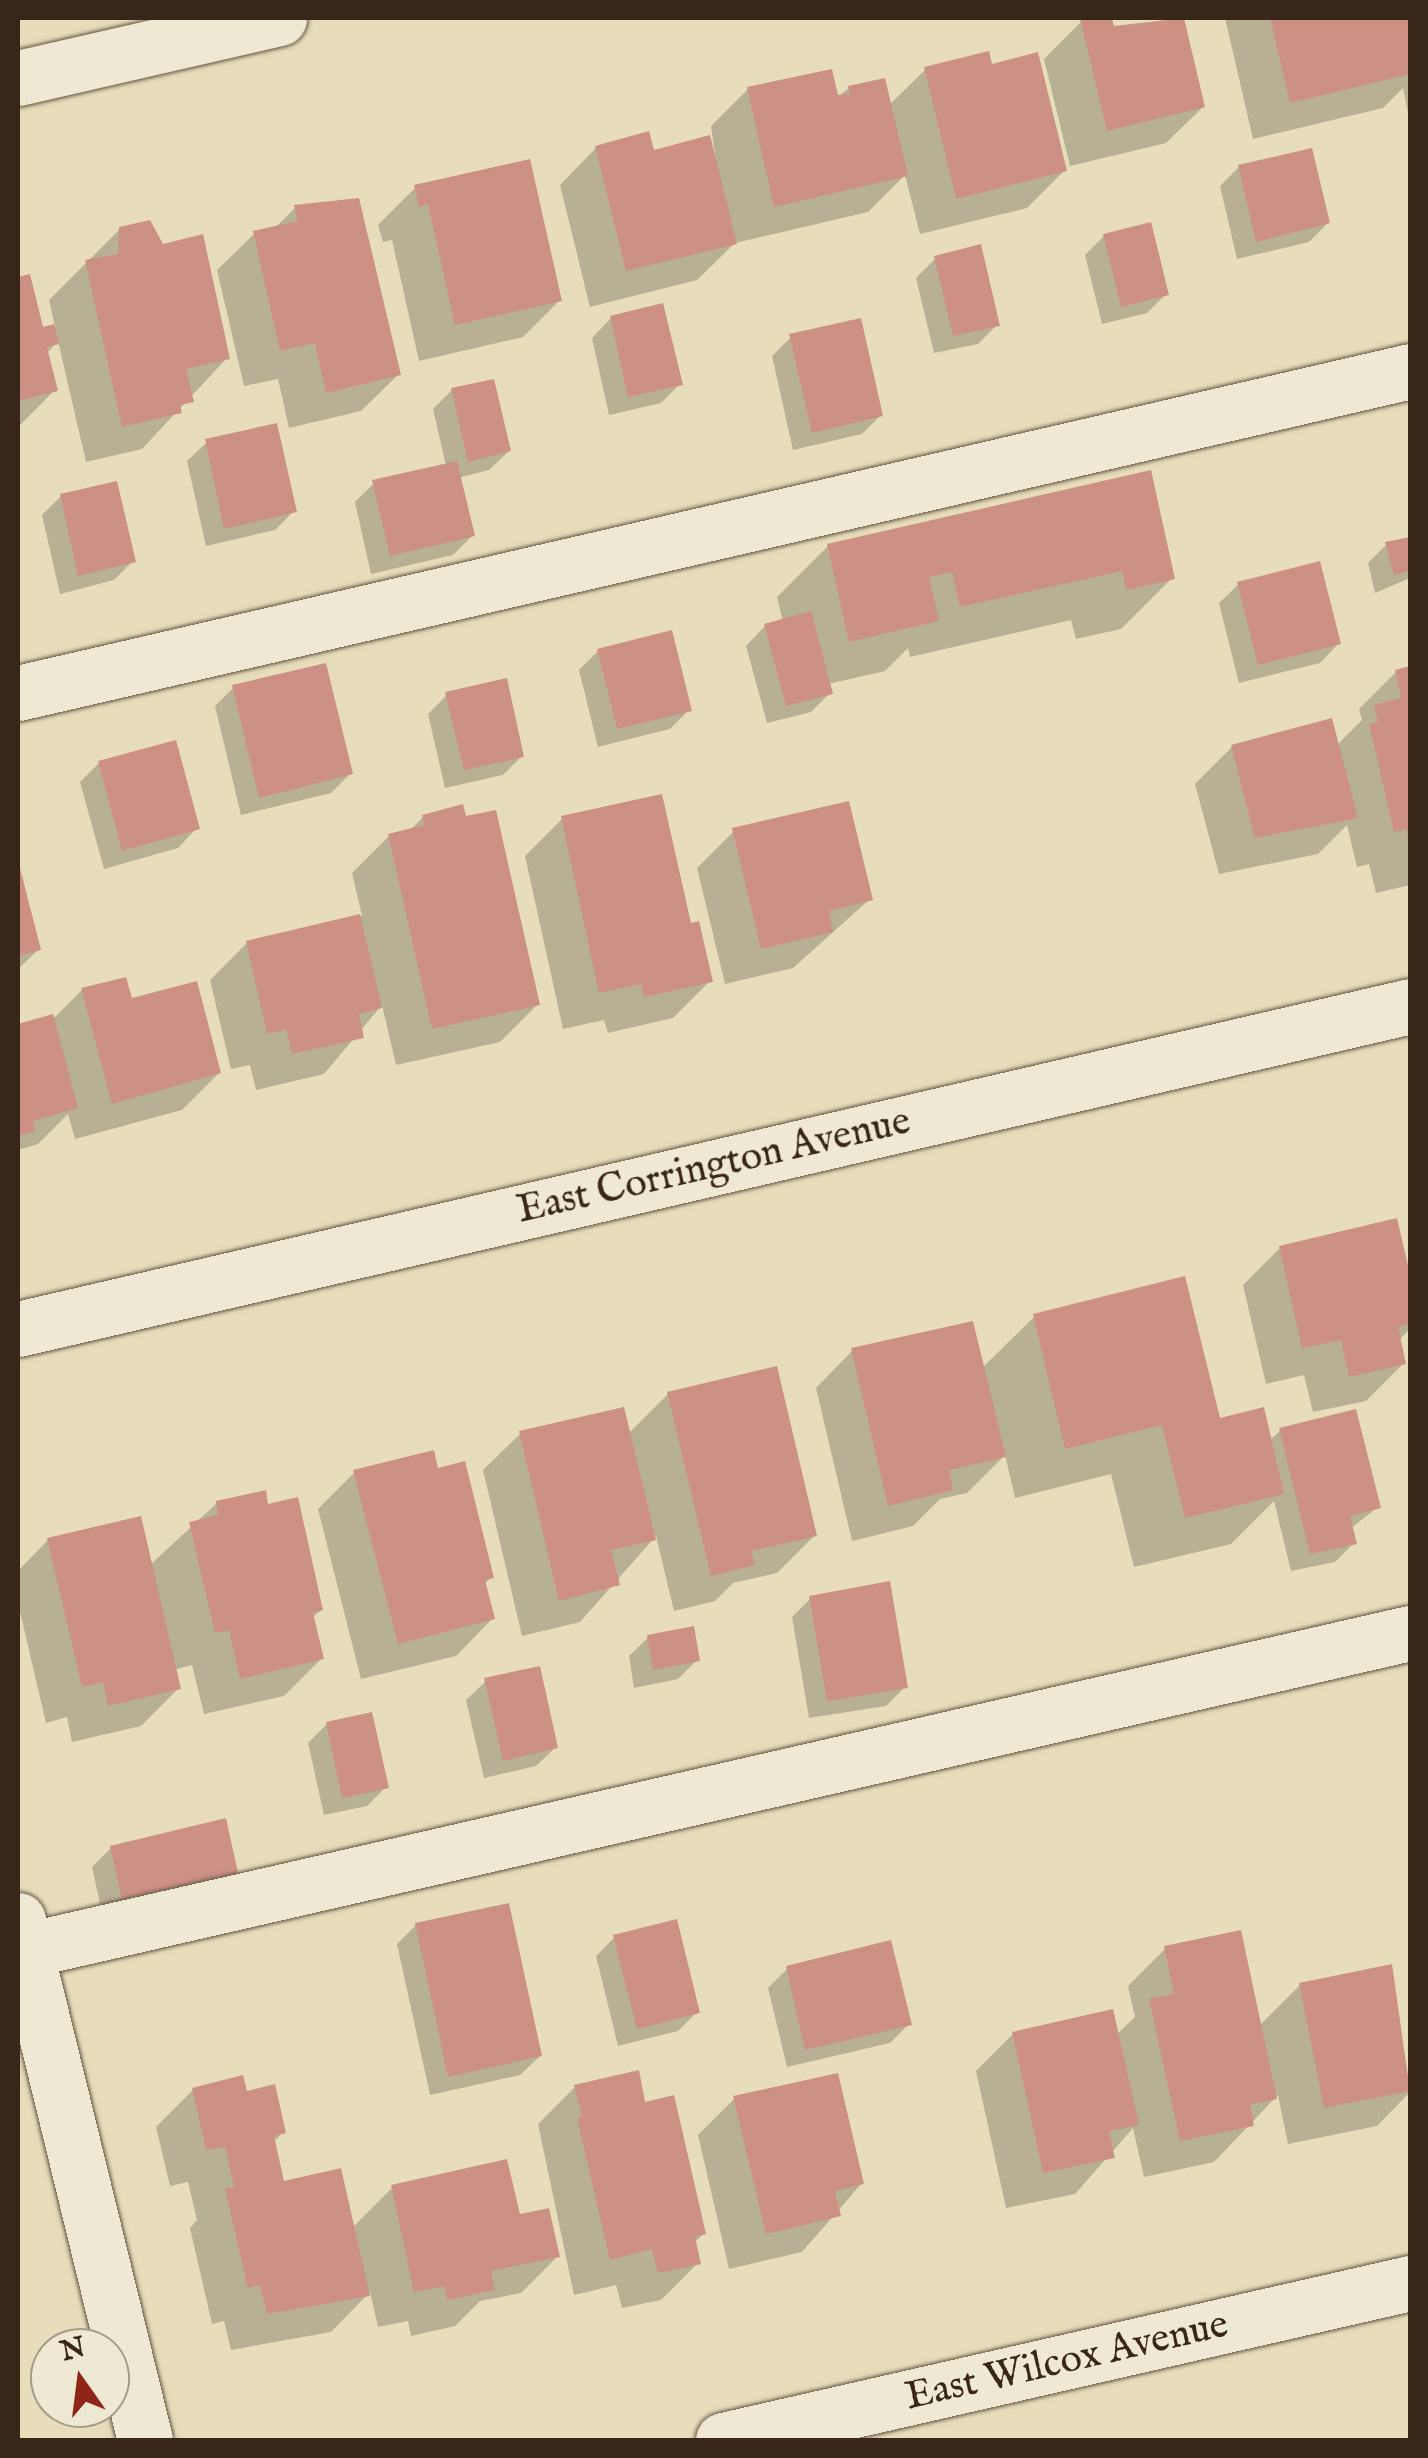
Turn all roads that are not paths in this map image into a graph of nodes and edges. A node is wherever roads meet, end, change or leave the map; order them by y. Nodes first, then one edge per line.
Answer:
1 (279, 18) edge
2 (18, 78) edge
3 (1410, 371) edge
4 (18, 693) edge
5 (1410, 1006) edge
6 (18, 1329) edge
7 (1410, 1633) edge
8 (20, 1940) edge
9 (1410, 2283) edge
10 (145, 2440) edge
11 (723, 2440) edge

1 - 2 street
3 - 4 street
5 - 6 street, East Corrington Avenue
7 - 8 street
8 - 10 street
9 - 11 street, East Wilcox Avenue

